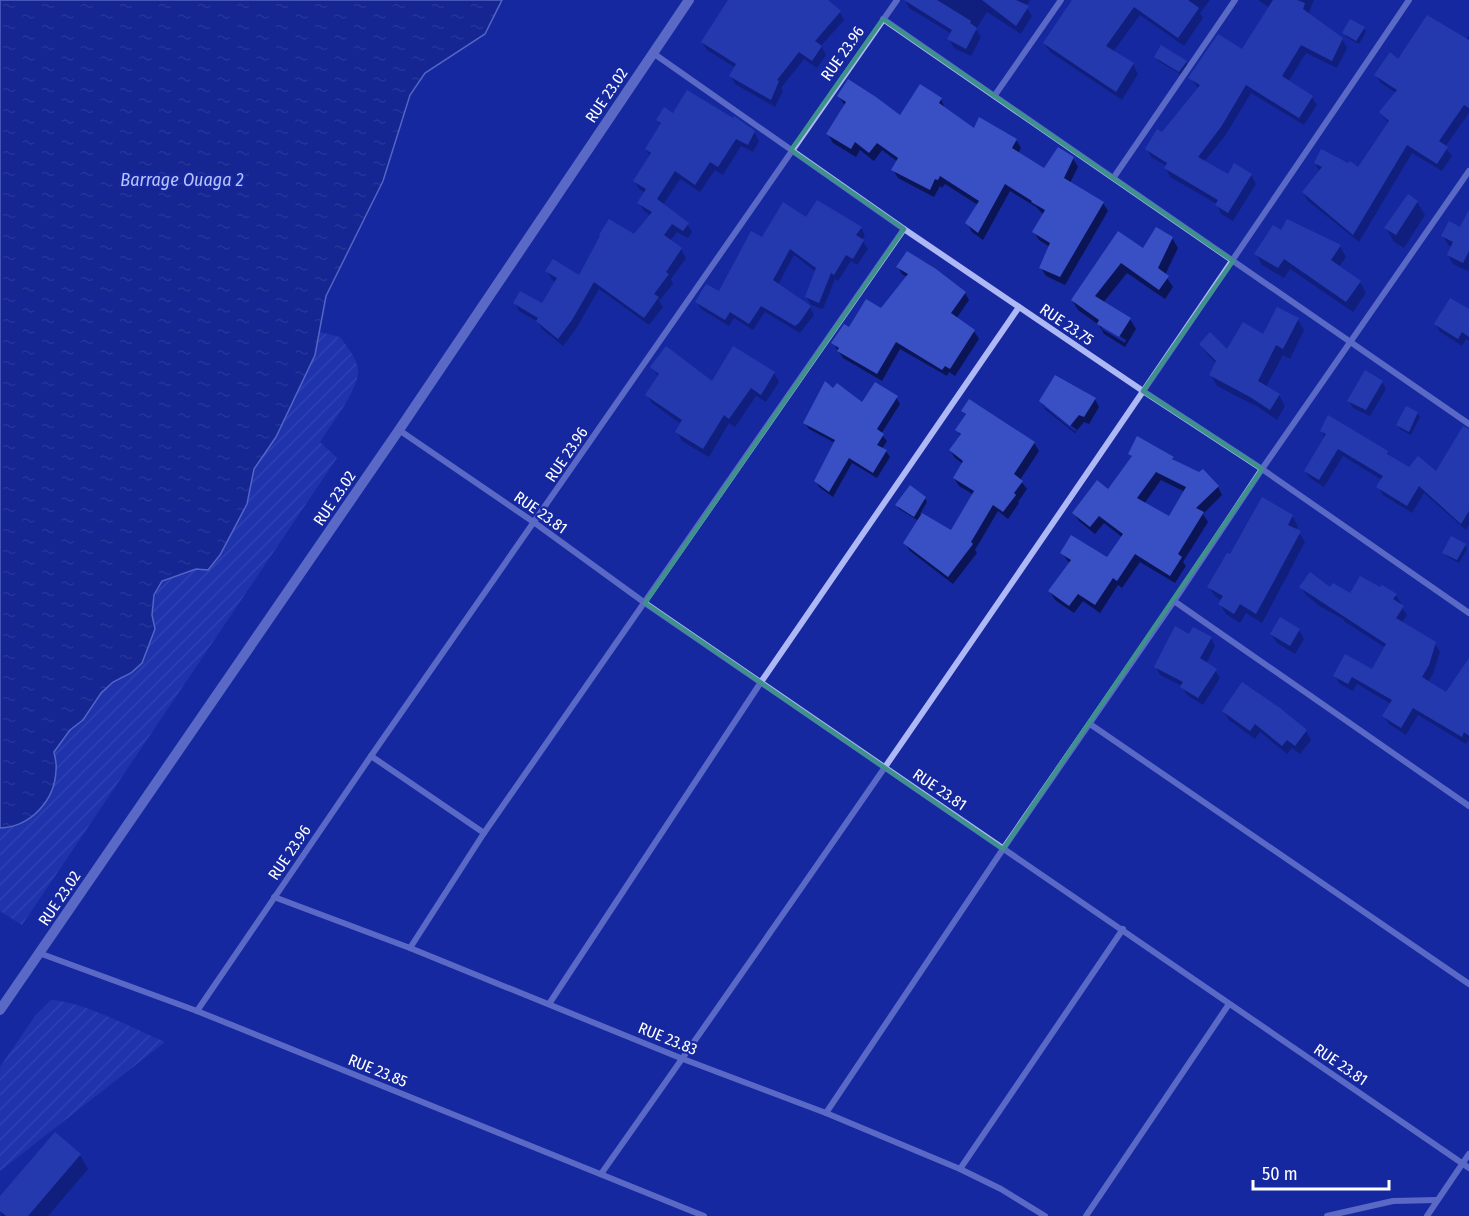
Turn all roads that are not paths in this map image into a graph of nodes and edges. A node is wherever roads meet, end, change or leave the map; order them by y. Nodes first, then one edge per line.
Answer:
1 (689, 0) edge
2 (897, 0) edge
3 (1061, 0) edge
4 (1235, 0) edge
5 (1409, 0) edge
6 (883, 19) junction
7 (653, 53) junction
8 (995, 94) junction
9 (791, 150) junction
10 (1469, 171) edge
11 (1114, 177) junction
12 (904, 229) junction
13 (1233, 261) junction
14 (1019, 307) junction
15 (1350, 341) junction
16 (1143, 391) junction
17 (1469, 424) edge
18 (399, 430) junction
19 (1262, 469) junction
20 (535, 524) junction
21 (1174, 601) junction
22 (645, 603) junction
23 (1469, 613) edge
24 (761, 682) junction
25 (1090, 724) junction
26 (371, 756) junction
27 (885, 767) junction
28 (1469, 806) edge
29 (484, 833) junction
30 (1003, 849) junction
31 (274, 897) junction
32 (1123, 929) junction
33 (410, 948) junction
34 (39, 953) junction
35 (1469, 984) edge
36 (549, 1004) junction
37 (1229, 1004) junction
38 (0, 1011) edge
39 (197, 1011) junction
40 (683, 1059) junction
41 (826, 1113) junction
42 (1469, 1154) edge
43 (1463, 1163) junction
44 (1469, 1168) edge
45 (960, 1169) junction
46 (601, 1174) junction
47 (1437, 1200) junction
48 (704, 1216) edge
49 (1045, 1216) edge
50 (1086, 1216) edge
51 (1327, 1216) edge
52 (1427, 1216) edge

1 - 7 street, RUE 23.02
2 - 6 street, RUE 23.96
3 - 8 street
4 - 11 street
5 - 13 street
6 - 8 street
6 - 9 street, RUE 23.96
7 - 9 street, RUE 23.75
7 - 18 street, RUE 23.02
8 - 11 street
9 - 12 street, RUE 23.75
9 - 20 street, RUE 23.96
10 - 15 street
11 - 13 street
12 - 14 street, RUE 23.75
12 - 22 street
13 - 15 street
13 - 16 street
14 - 16 street, RUE 23.75
14 - 24 street
15 - 17 street
15 - 19 street
16 - 19 street, RUE 23.75
16 - 27 street
18 - 20 street, RUE 23.81
18 - 34 street, RUE 23.02
19 - 21 street
19 - 23 street, RUE 23.75
20 - 22 street, RUE 23.81
20 - 26 street, RUE 23.96
21 - 25 street
21 - 28 street
22 - 24 street, RUE 23.81
22 - 29 street
24 - 27 street, RUE 23.81
24 - 36 street
25 - 30 street
25 - 35 street
26 - 29 street
26 - 31 street, RUE 23.96
27 - 30 street, RUE 23.81
27 - 40 street
29 - 33 street
30 - 32 street, RUE 23.81
30 - 41 street
31 - 33 street, RUE 23.83
31 - 39 street, RUE 23.96
32 - 37 street, RUE 23.81
32 - 45 street
33 - 36 street, RUE 23.83
34 - 38 street, RUE 23.02
34 - 39 street, RUE 23.85
36 - 40 street, RUE 23.83
37 - 43 street, RUE 23.81
37 - 50 street
39 - 46 street, RUE 23.85
40 - 41 street, RUE 23.83
40 - 46 street
41 - 45 street, RUE 23.83
42 - 43 street
43 - 44 street, RUE 23.81
43 - 47 street
45 - 49 street, RUE 23.83
46 - 48 street, RUE 23.85
47 - 51 street
47 - 52 street

